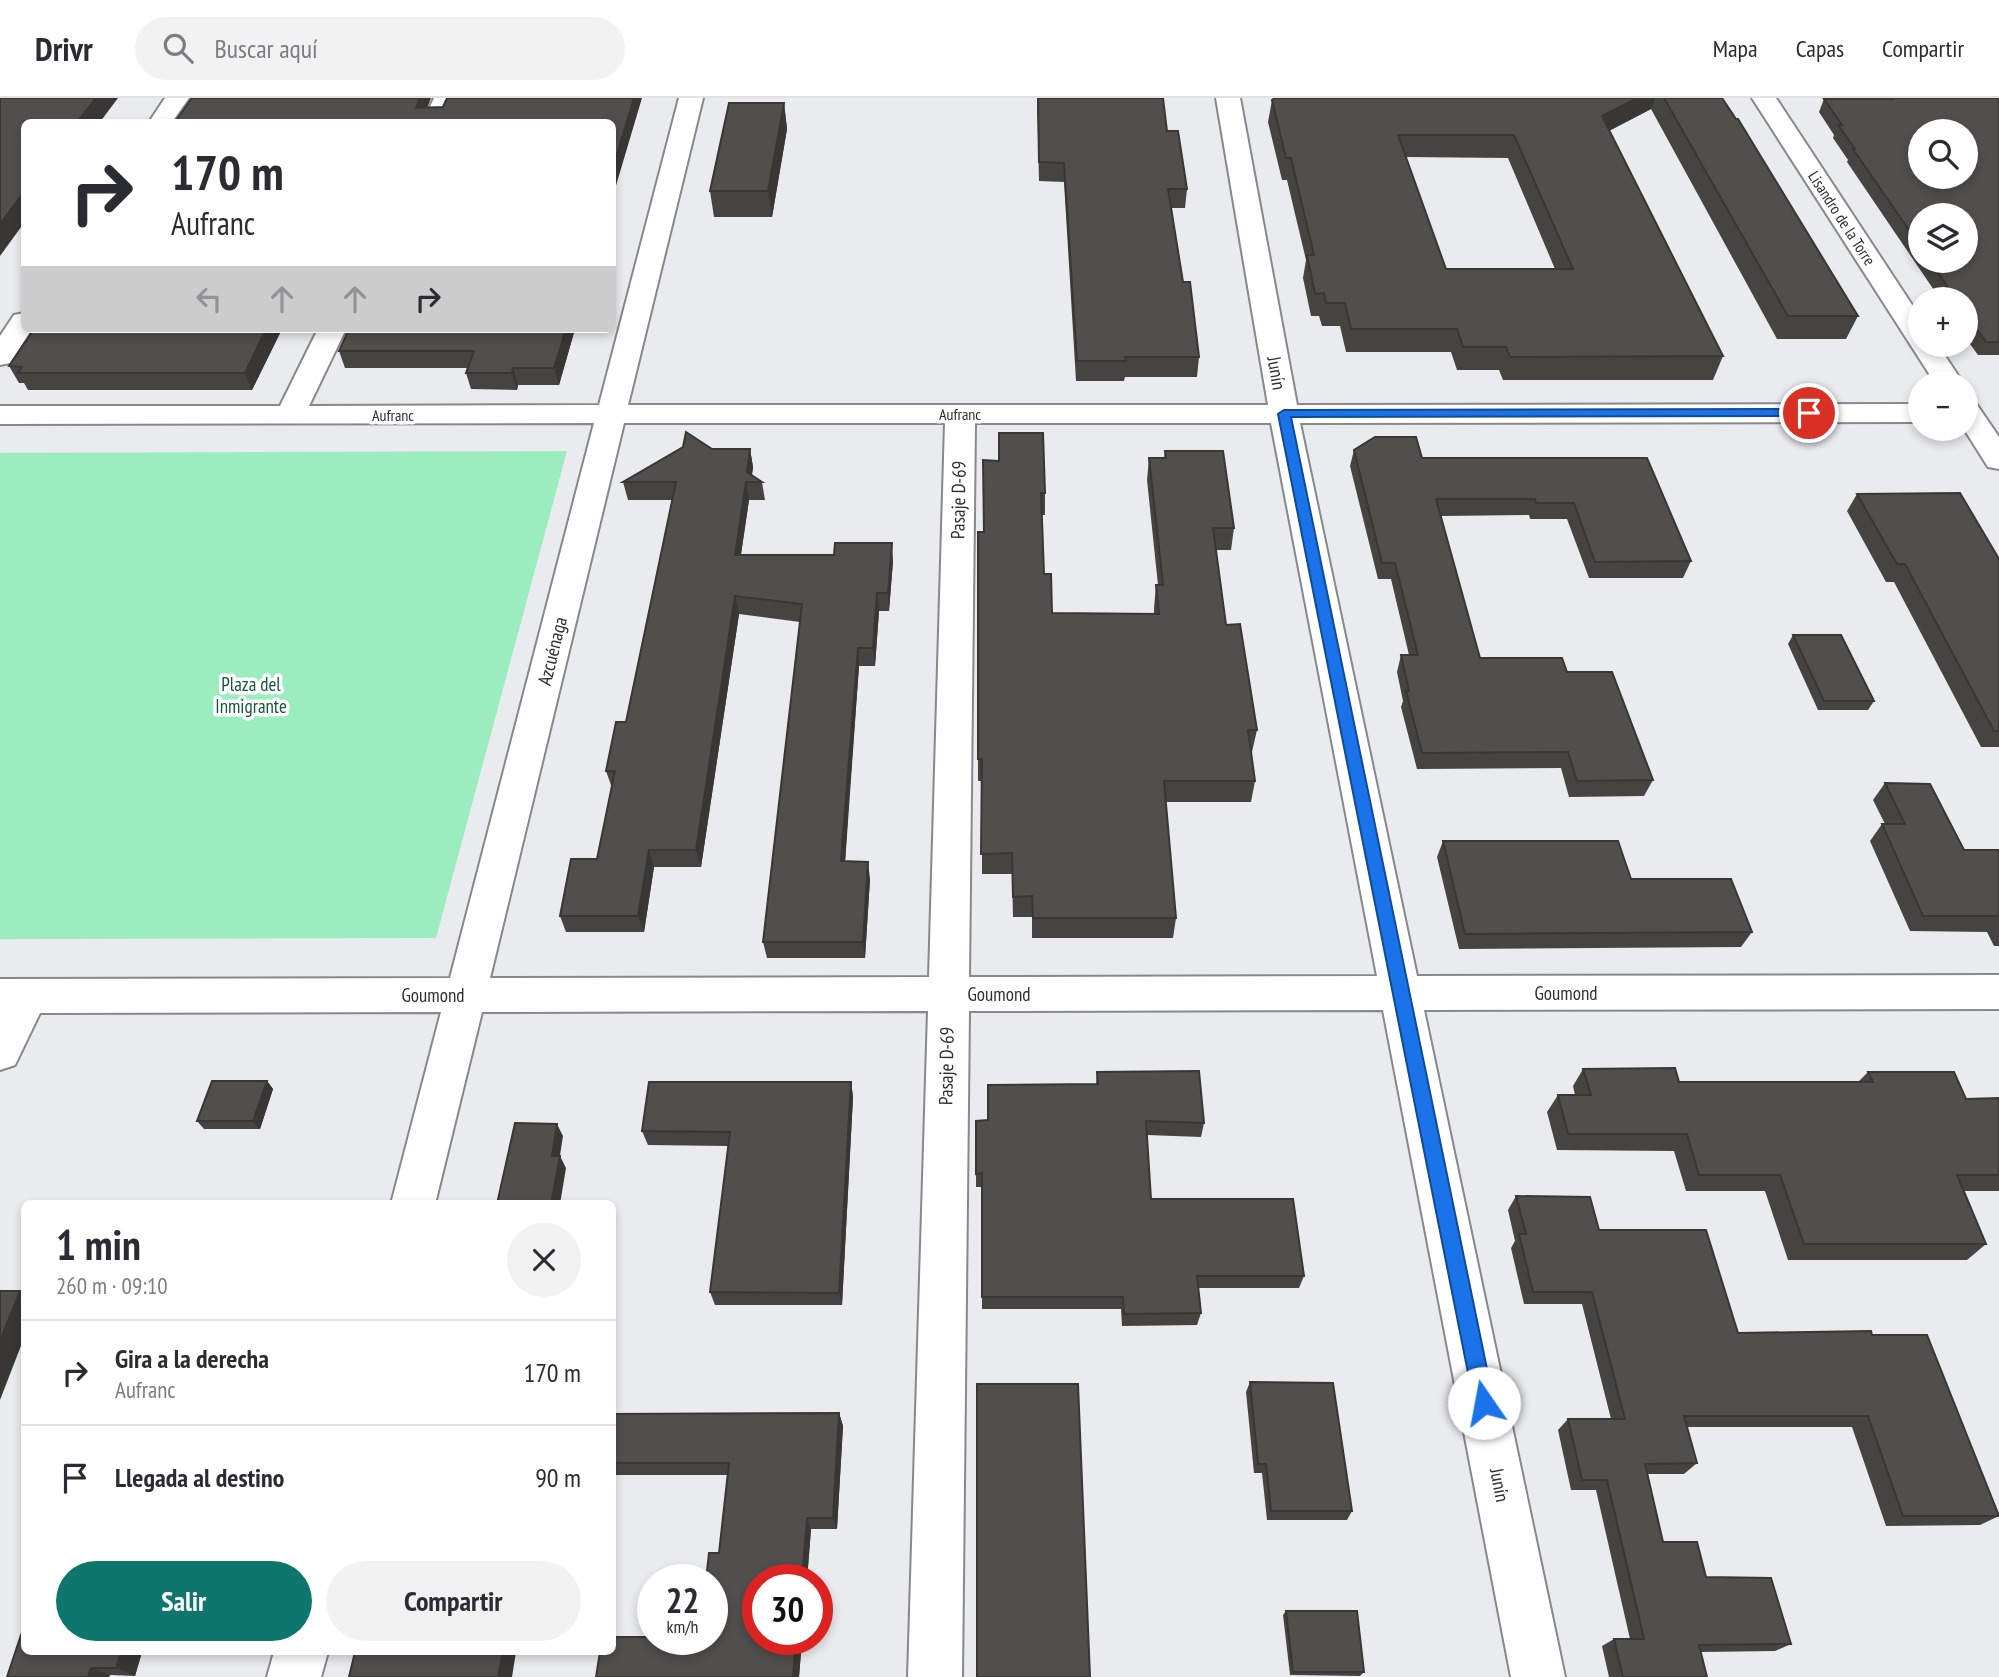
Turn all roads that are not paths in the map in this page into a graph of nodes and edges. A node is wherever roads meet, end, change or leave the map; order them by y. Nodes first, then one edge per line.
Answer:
1 (177, 98) edge
2 (446, 98) edge
3 (691, 98) edge
4 (1228, 98) edge
5 (1764, 98) edge
6 (162, 119) edge
7 (436, 119) edge
8 (1908, 320) edge
9 (21, 326) edge
10 (330, 333) edge
11 (0, 357) edge
12 (1978, 412) edge
13 (1908, 413) edge
14 (1999, 413) edge
15 (611, 414) junction
16 (960, 414) junction
17 (1284, 414) junction
18 (0, 415) edge
19 (290, 415) junction
20 (1978, 429) edge
21 (1999, 460) edge
22 (1999, 992) edge
23 (1401, 993) junction
24 (948, 994) junction
25 (466, 995) junction
26 (14, 996) edge
27 (0, 1052) edge
28 (414, 1200) edge
29 (300, 1655) edge
30 (294, 1677) edge
31 (935, 1677) edge
32 (1538, 1677) edge

1 - 6 street
2 - 7 street
3 - 15 street, Azcuénaga
4 - 17 street, Junín
5 - 8 street, Lisandro de la Torre
9 - 11 street
10 - 19 street
12 - 14 street
13 - 17 street, Aufranc
15 - 16 street, Aufranc
15 - 19 street, Aufranc
15 - 25 street, Azcuénaga
16 - 17 street, Aufranc
16 - 24 street, Pasaje D-69
17 - 23 street, Junín
18 - 19 street, Aufranc
20 - 21 street
22 - 23 street, Goumond
23 - 24 street, Goumond
23 - 32 street, Junín
24 - 25 street, Goumond
24 - 31 street, Pasaje D-69
25 - 26 street, Goumond
25 - 28 street, Azcuénaga
26 - 27 street
29 - 30 street

